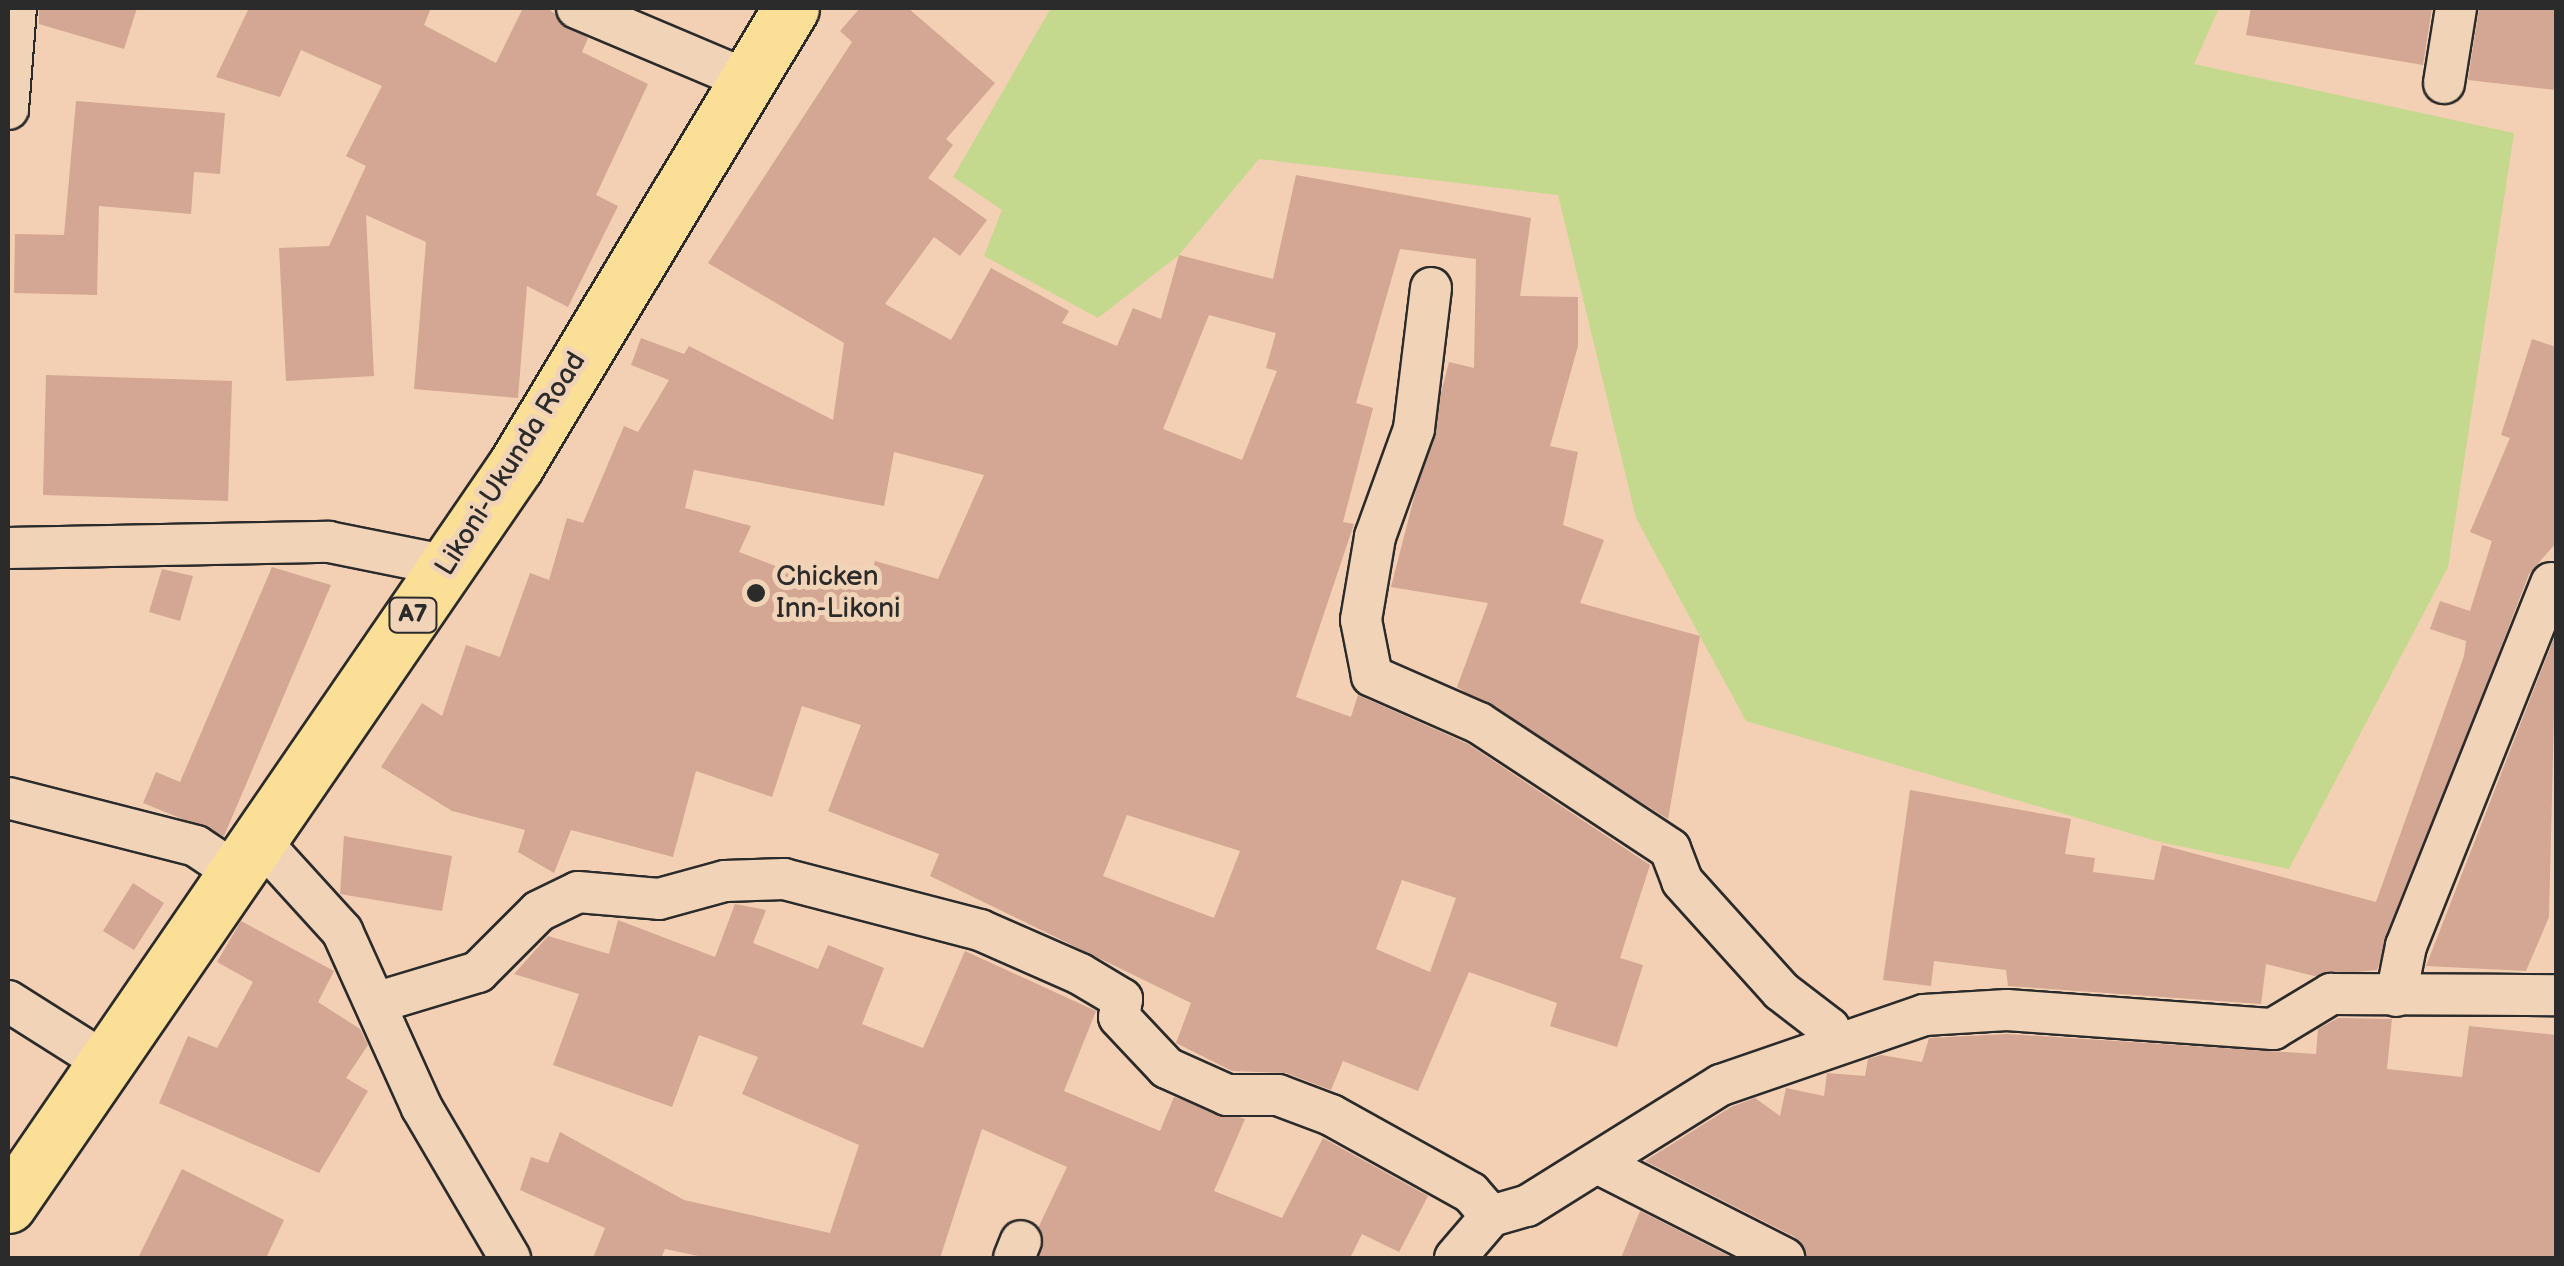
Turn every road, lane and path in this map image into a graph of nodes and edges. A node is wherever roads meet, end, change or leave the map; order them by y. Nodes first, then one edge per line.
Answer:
1 (16, 8) edge
2 (578, 8) edge
3 (792, 8) edge
4 (2456, 8) edge
5 (744, 78) junction
6 (2444, 82) dead end
7 (8, 109) edge
8 (1431, 288) dead end
9 (8, 548) edge
10 (448, 566) junction
11 (2555, 575) edge
12 (8, 798) edge
13 (249, 858) junction
14 (2556, 994) edge
15 (2396, 996) junction
16 (8, 1001) edge
17 (375, 1003) junction
18 (1831, 1040) junction
19 (106, 1062) junction
20 (1597, 1163) junction
21 (8, 1204) edge
22 (1491, 1216) junction
23 (510, 1258) edge
24 (1456, 1258) edge
25 (1784, 1258) edge

1 - 7 street
2 - 5 street
3 - 5 highway, Likoni-Ukunda Road / A7
4 - 6 street
5 - 10 highway, Likoni-Ukunda Road / A7
8 - 18 street
9 - 10 street
10 - 13 highway, Likoni-Ukunda Road / A7
11 - 15 street
12 - 13 street
13 - 17 street
13 - 19 highway, Likoni-Ukunda Road / A7
14 - 15 street
15 - 18 street
16 - 19 street
17 - 22 street
17 - 23 street
18 - 20 street
19 - 21 highway, Likoni-Ukunda Road / A7
20 - 22 street
20 - 25 street
22 - 24 street

